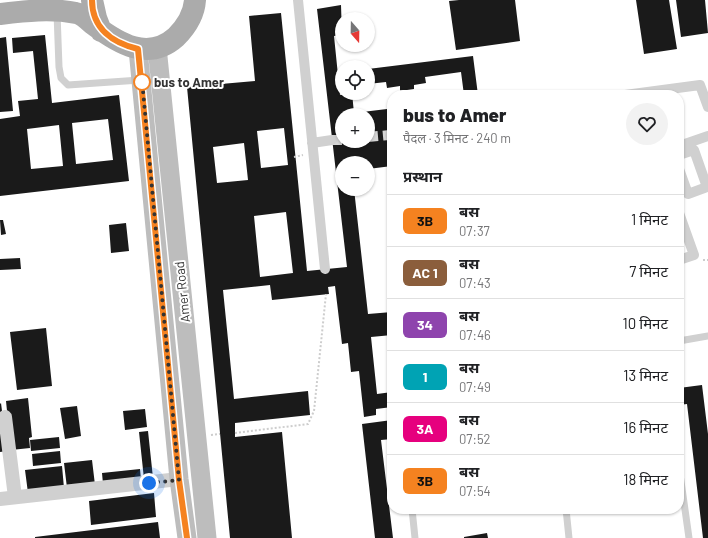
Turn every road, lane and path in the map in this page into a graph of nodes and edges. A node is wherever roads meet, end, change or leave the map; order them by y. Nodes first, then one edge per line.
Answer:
1 (92, 0) edge
2 (196, 0) edge
3 (298, 0) edge
4 (57, 10) junction
5 (0, 14) edge
6 (102, 31) junction
7 (148, 48) junction
8 (142, 80) junction
9 (662, 90) edge
10 (708, 107) edge
11 (708, 136) edge
12 (332, 140) tunnel mouth
13 (312, 143) junction
14 (684, 144) edge
15 (684, 153) edge
16 (684, 183) edge
17 (684, 227) edge
18 (684, 258) edge
19 (325, 269) dead end
20 (326, 294) dead end
21 (708, 336) edge
22 (684, 340) edge
23 (5, 417) dead end
24 (235, 433) dead end
25 (179, 480) junction
26 (15, 497) junction
27 (0, 499) edge
28 (684, 502) edge
29 (413, 514) edge
30 (567, 514) edge
31 (187, 538) edge
32 (207, 538) edge
33 (415, 538) edge
34 (569, 538) edge
35 (689, 538) edge

1 - 6 main road
2 - 7 main road
3 - 13 street
4 - 5 main road
4 - 6 main road
4 - 8 lane
6 - 7 main road
7 - 8 main road, Amer Road
7 - 32 main road, Amer Road
8 - 25 main road, Amer Road
9 - 10 street
11 - 14 street
12 - 13 street
13 - 19 street
15 - 16 street
17 - 18 street
20 - 24 path
21 - 22 lane
23 - 26 street
25 - 26 street
25 - 31 main road, Amer Road
26 - 27 street
28 - 35 lane
29 - 33 lane
30 - 34 lane

